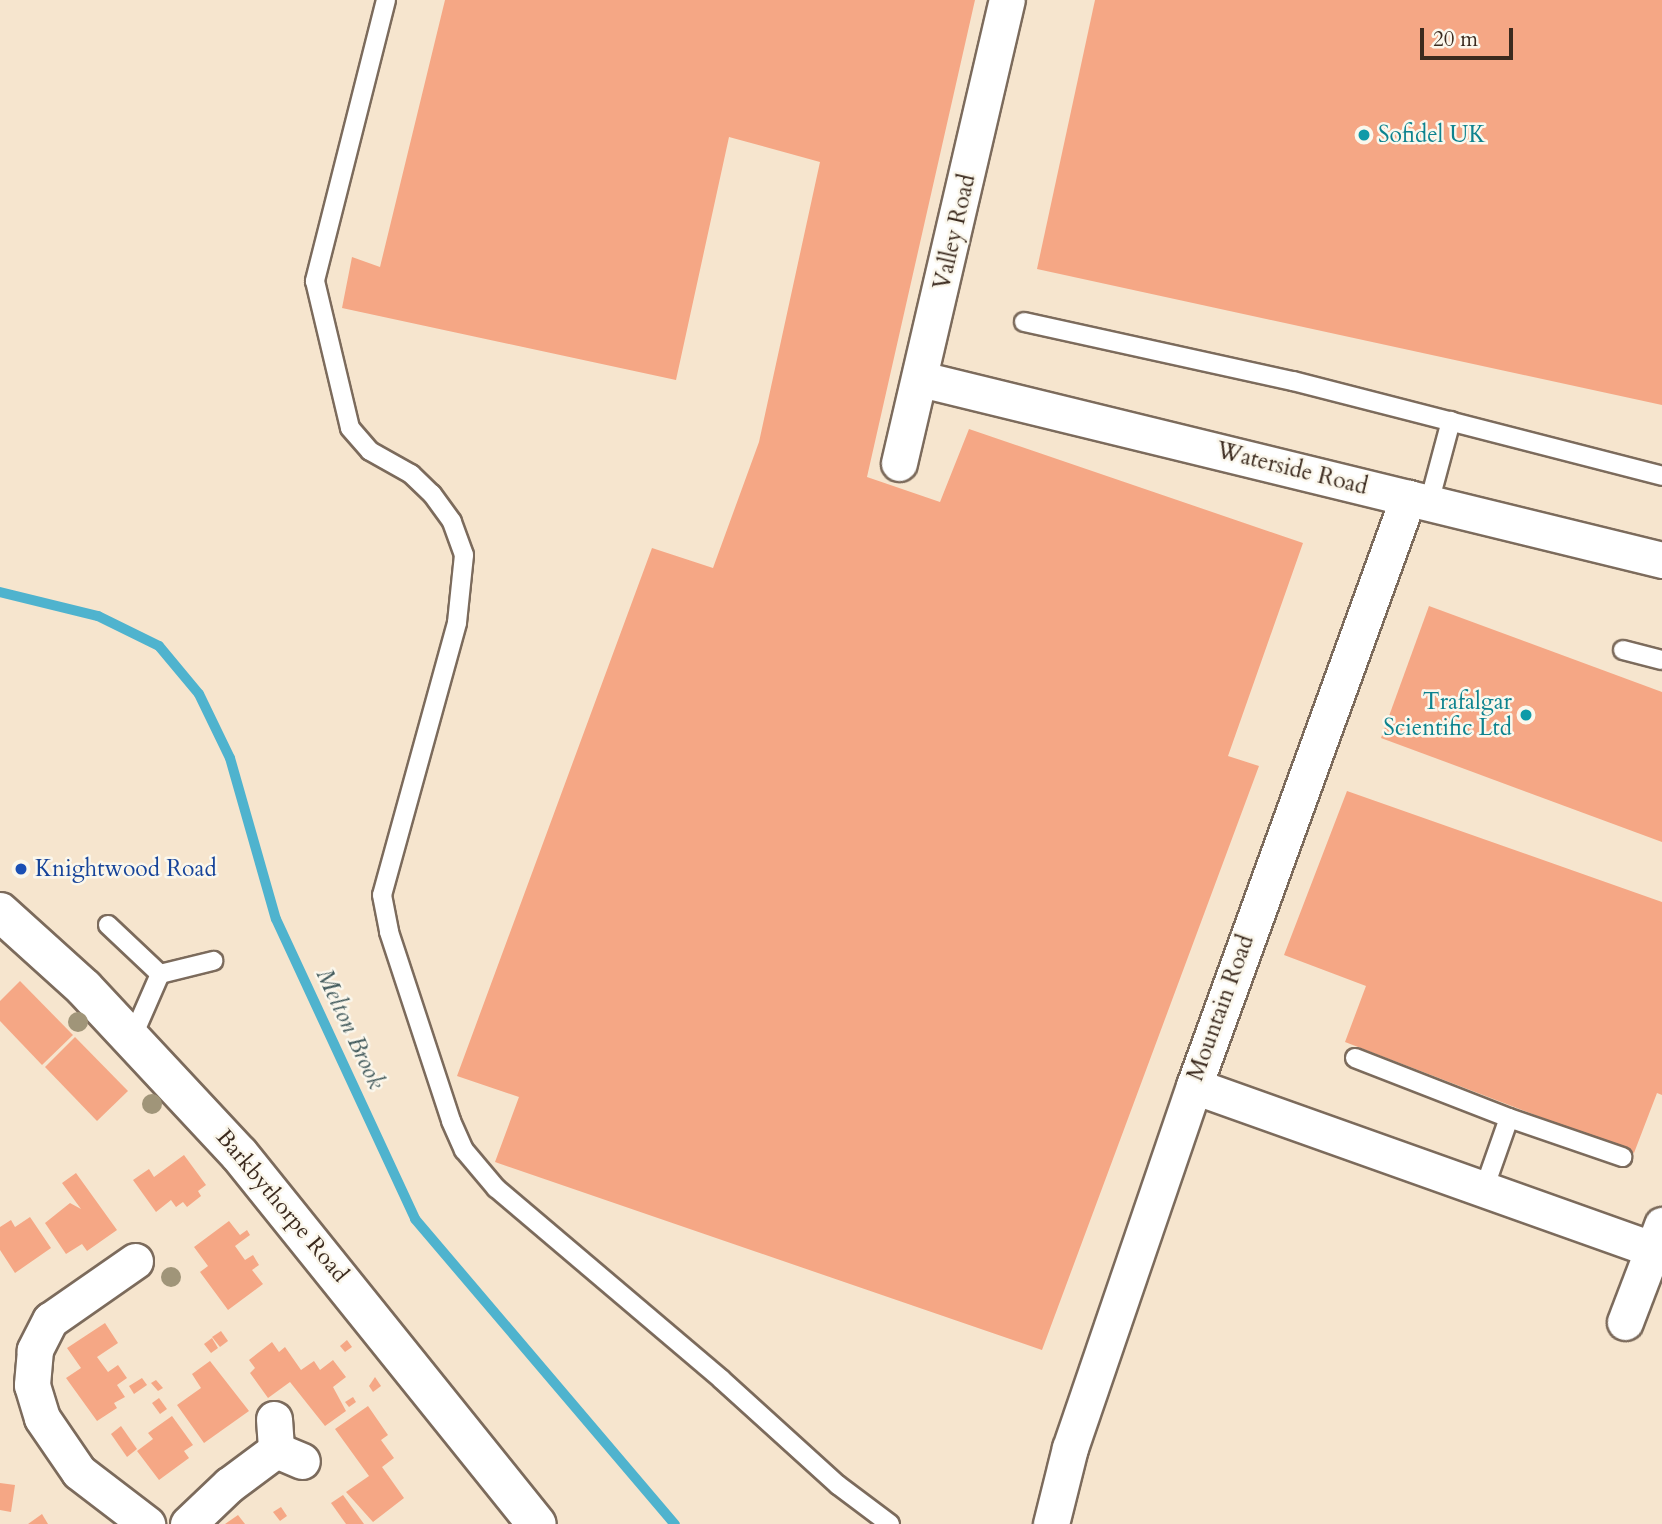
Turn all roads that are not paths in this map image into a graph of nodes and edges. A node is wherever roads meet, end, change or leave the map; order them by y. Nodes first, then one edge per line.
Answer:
1 (386, 0) edge
2 (1007, 0) edge
3 (1024, 322) dead end
4 (921, 380) junction
5 (1451, 421) junction
6 (899, 463) dead end
7 (1662, 476) edge
8 (1419, 500) junction
9 (1662, 560) edge
10 (1623, 650) dead end
11 (1662, 660) edge
12 (0, 912) edge
13 (108, 925) dead end
14 (213, 961) dead end
15 (160, 974) junction
16 (132, 1038) junction
17 (1355, 1058) dead end
18 (1194, 1086) junction
19 (1509, 1118) junction
20 (1622, 1157) dead end
21 (1485, 1189) junction
22 (1657, 1237) edge
23 (135, 1261) dead end
24 (1625, 1322) dead end
25 (284, 1443) dead end
26 (147, 1524) edge
27 (188, 1524) edge
28 (537, 1524) edge
29 (890, 1524) edge
30 (1051, 1524) edge

1 - 29 lane
2 - 4 street, Valley Road
3 - 5 lane
4 - 6 street, Valley Road
4 - 8 street, Waterside Road
5 - 7 lane
5 - 8 lane
8 - 9 street, Waterside Road
8 - 18 street, Mountain Road
10 - 11 lane
12 - 16 street, Barkbythorpe Road
13 - 15 lane
14 - 15 lane
15 - 16 lane
16 - 28 street, Barkbythorpe Road
17 - 19 lane
18 - 21 street
18 - 30 street, Mountain Road
19 - 20 lane
19 - 21 lane
21 - 22 street
22 - 24 street
23 - 26 street
25 - 27 street

